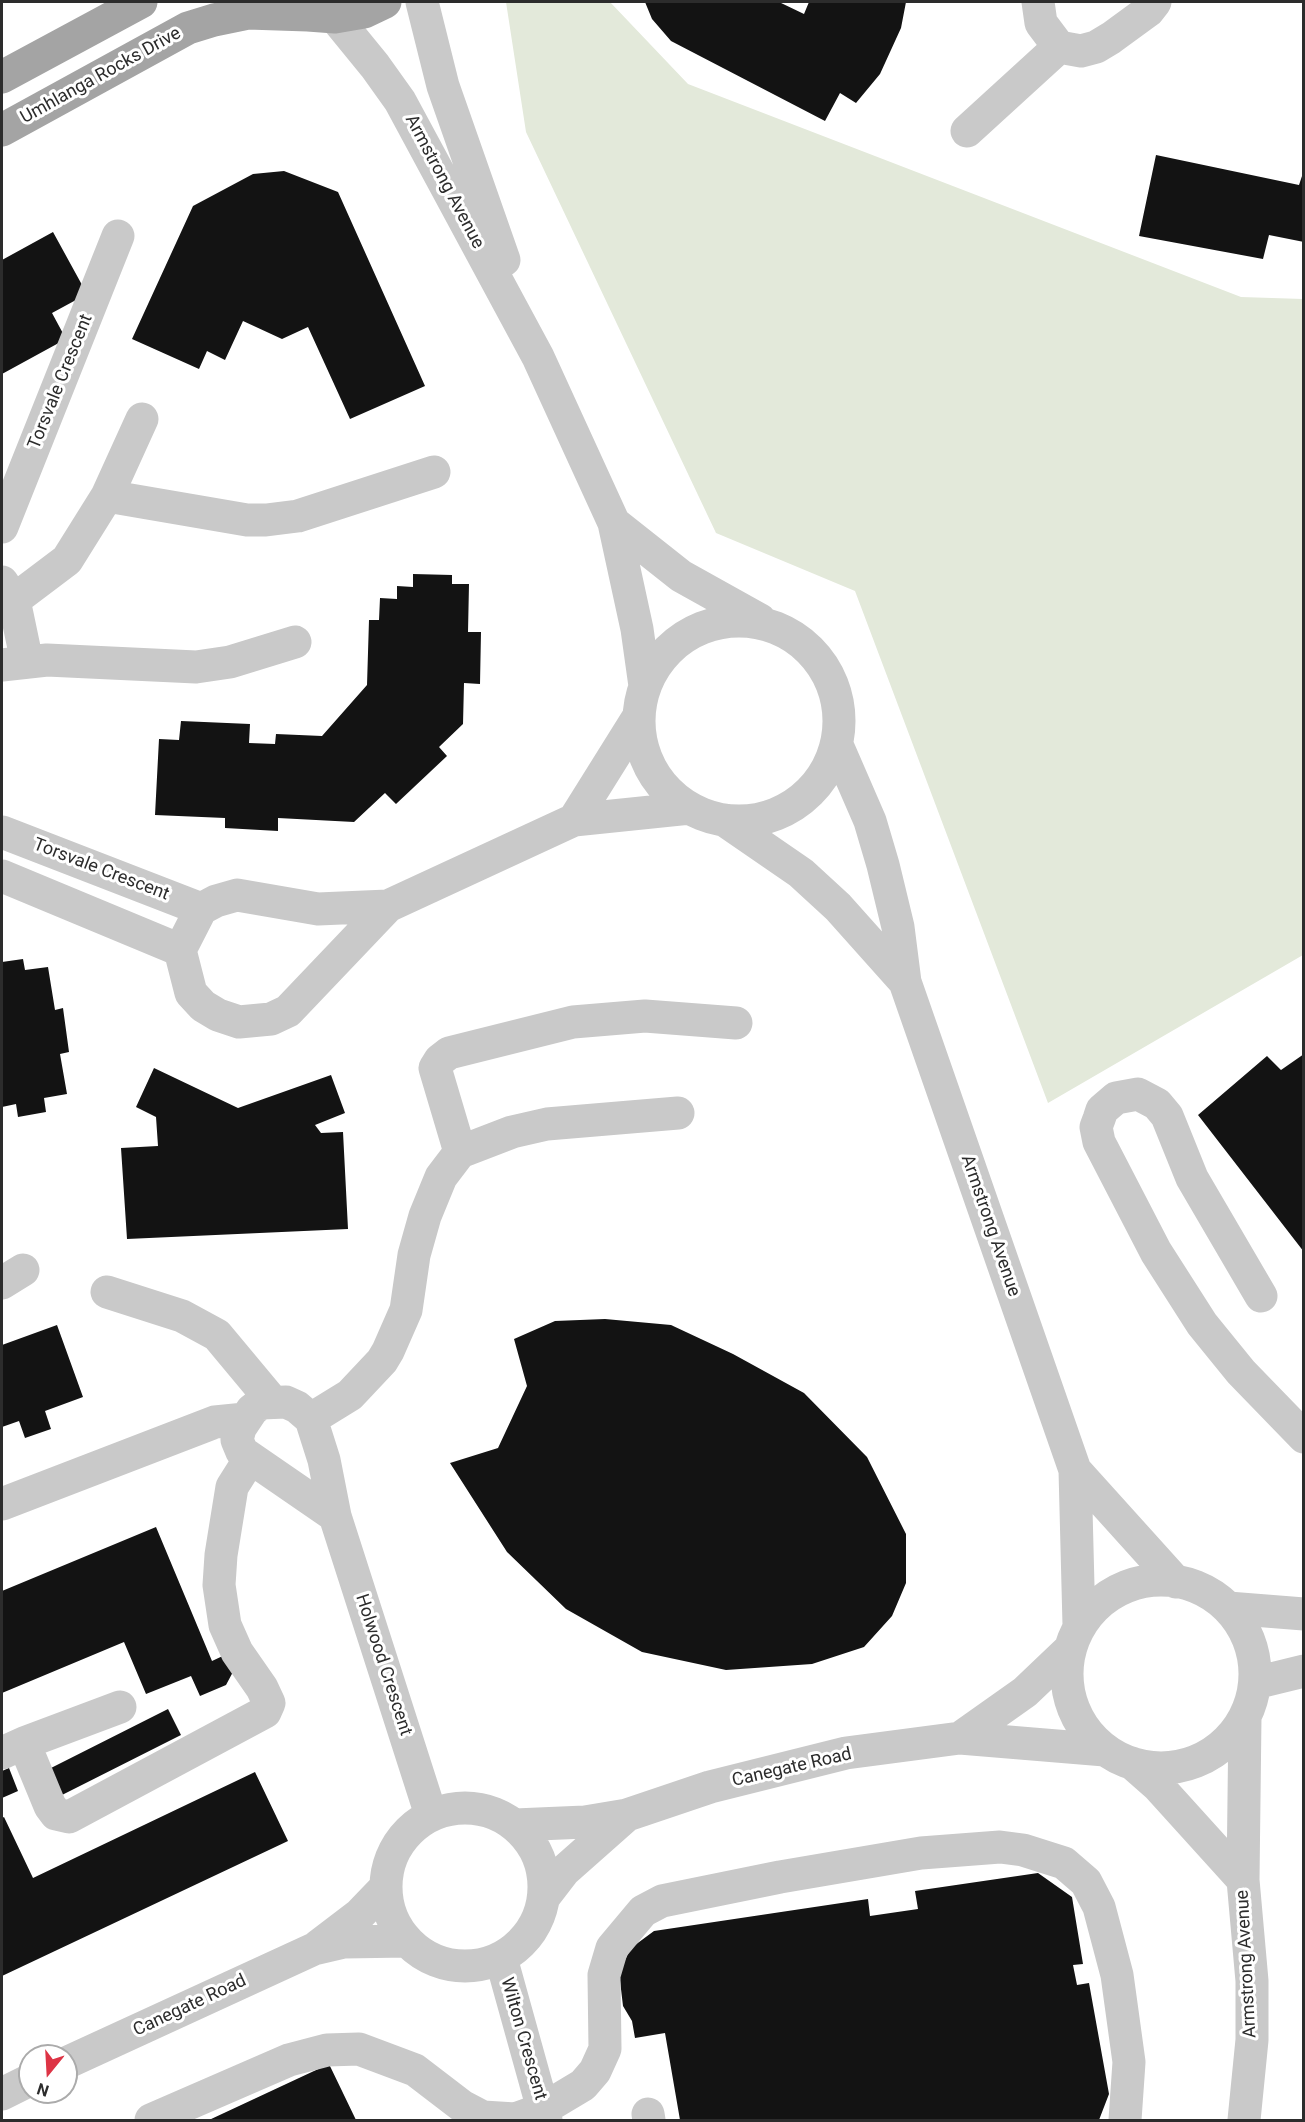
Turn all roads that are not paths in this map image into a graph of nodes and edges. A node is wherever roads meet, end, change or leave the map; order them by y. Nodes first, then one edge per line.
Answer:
1 (141, 2) edge
2 (385, 2) edge
3 (422, 2) edge
4 (1038, 2) edge
5 (1155, 2) edge
6 (309, 11) edge
7 (1059, 47) junction
8 (2, 77) edge
9 (2, 130) edge
10 (967, 132) dead end
11 (118, 236) dead end
12 (538, 357) junction
13 (142, 419) dead end
14 (434, 472) dead end
15 (107, 496) junction
16 (614, 523) junction
17 (2, 525) edge
18 (8, 590) edge
19 (770, 626) junction
20 (295, 642) dead end
21 (14, 664) edge
22 (642, 701) junction
23 (837, 745) junction
24 (690, 808) junction
25 (724, 819) junction
26 (574, 820) junction
27 (2, 832) edge
28 (2, 876) edge
29 (388, 906) junction
30 (201, 909) junction
31 (180, 950) junction
32 (905, 982) junction
33 (736, 1023) dead end
34 (678, 1113) dead end
35 (460, 1152) junction
36 (107, 1292) dead end
37 (1261, 1296) dead end
38 (272, 1401) junction
39 (244, 1419) junction
40 (310, 1419) junction
41 (1304, 1437) edge
42 (249, 1460) junction
43 (1075, 1470) junction
44 (2, 1504) edge
45 (335, 1516) junction
46 (1176, 1582) junction
47 (1228, 1608) junction
48 (1304, 1614) edge
49 (1073, 1638) junction
50 (1304, 1671) edge
51 (1255, 1683) junction
52 (120, 1707) dead end
53 (1245, 1717) junction
54 (960, 1738) junction
55 (13, 1748) edge
56 (1119, 1757) junction
57 (431, 1815) junction
58 (627, 1815) junction
59 (515, 1825) junction
60 (1243, 1880) junction
61 (385, 1888) junction
62 (544, 1897) junction
63 (407, 1941) junction
64 (314, 1949) junction
65 (501, 1958) junction
66 (78, 2057) edge
67 (18, 2086) edge
68 (2, 2094) edge
69 (544, 2115) edge
70 (151, 2121) edge
71 (1125, 2121) edge
72 (1244, 2121) edge

1 - 8 main road
2 - 6 main road, Umhlanga Rocks Drive
3 - 12 street, Armstrong Avenue
4 - 7 street
5 - 7 street
6 - 9 main road, Umhlanga Rocks Drive
6 - 12 street, Armstrong Avenue
7 - 10 street
11 - 17 street, Torsvale Crescent
12 - 16 street, Armstrong Avenue
13 - 15 street
14 - 15 street
15 - 18 street
16 - 19 street, Armstrong Avenue
16 - 22 street, Armstrong Avenue
18 - 21 street
19 - 22 street, Armstrong Avenue
19 - 23 street, Armstrong Avenue
20 - 21 street
22 - 24 street, Armstrong Avenue
22 - 26 street
23 - 25 street, Armstrong Avenue
23 - 32 street, Armstrong Avenue
24 - 25 street, Armstrong Avenue
24 - 26 street
25 - 32 street, Armstrong Avenue
26 - 29 street
27 - 30 street, Torsvale Crescent
28 - 31 street
29 - 30 street
29 - 31 street
30 - 31 street
32 - 43 street, Armstrong Avenue
33 - 35 street
34 - 35 street
35 - 40 street
36 - 38 street
37 - 41 street
38 - 39 street
38 - 40 street
39 - 42 street
39 - 44 street
40 - 45 street, Holwood Crescent
42 - 45 street
42 - 55 street
43 - 46 street, Armstrong Avenue
43 - 49 street, Armstrong Avenue
45 - 57 street, Holwood Crescent
46 - 47 street, Armstrong Avenue
46 - 49 street, Armstrong Avenue
47 - 48 street
47 - 51 street, Armstrong Avenue
49 - 54 street, Canegate Road
49 - 56 street, Armstrong Avenue
50 - 51 street
51 - 53 street, Armstrong Avenue
52 - 55 street
53 - 56 street, Armstrong Avenue
53 - 60 street, Armstrong Avenue
54 - 56 street, Canegate Road
54 - 58 street, Canegate Road
56 - 60 street, Armstrong Avenue
57 - 59 street, Canegate Road
57 - 61 street, Canegate Road
58 - 59 street, Canegate Road
58 - 62 street, Canegate Road
59 - 62 street, Canegate Road
60 - 72 street, Armstrong Avenue
61 - 63 street, Canegate Road
61 - 64 street, Canegate Road
62 - 65 street, Canegate Road
63 - 64 street, Canegate Road
63 - 65 street, Canegate Road
64 - 66 street, Canegate Road
65 - 69 street, Wilton Crescent
67 - 68 street
69 - 70 street
69 - 71 street

